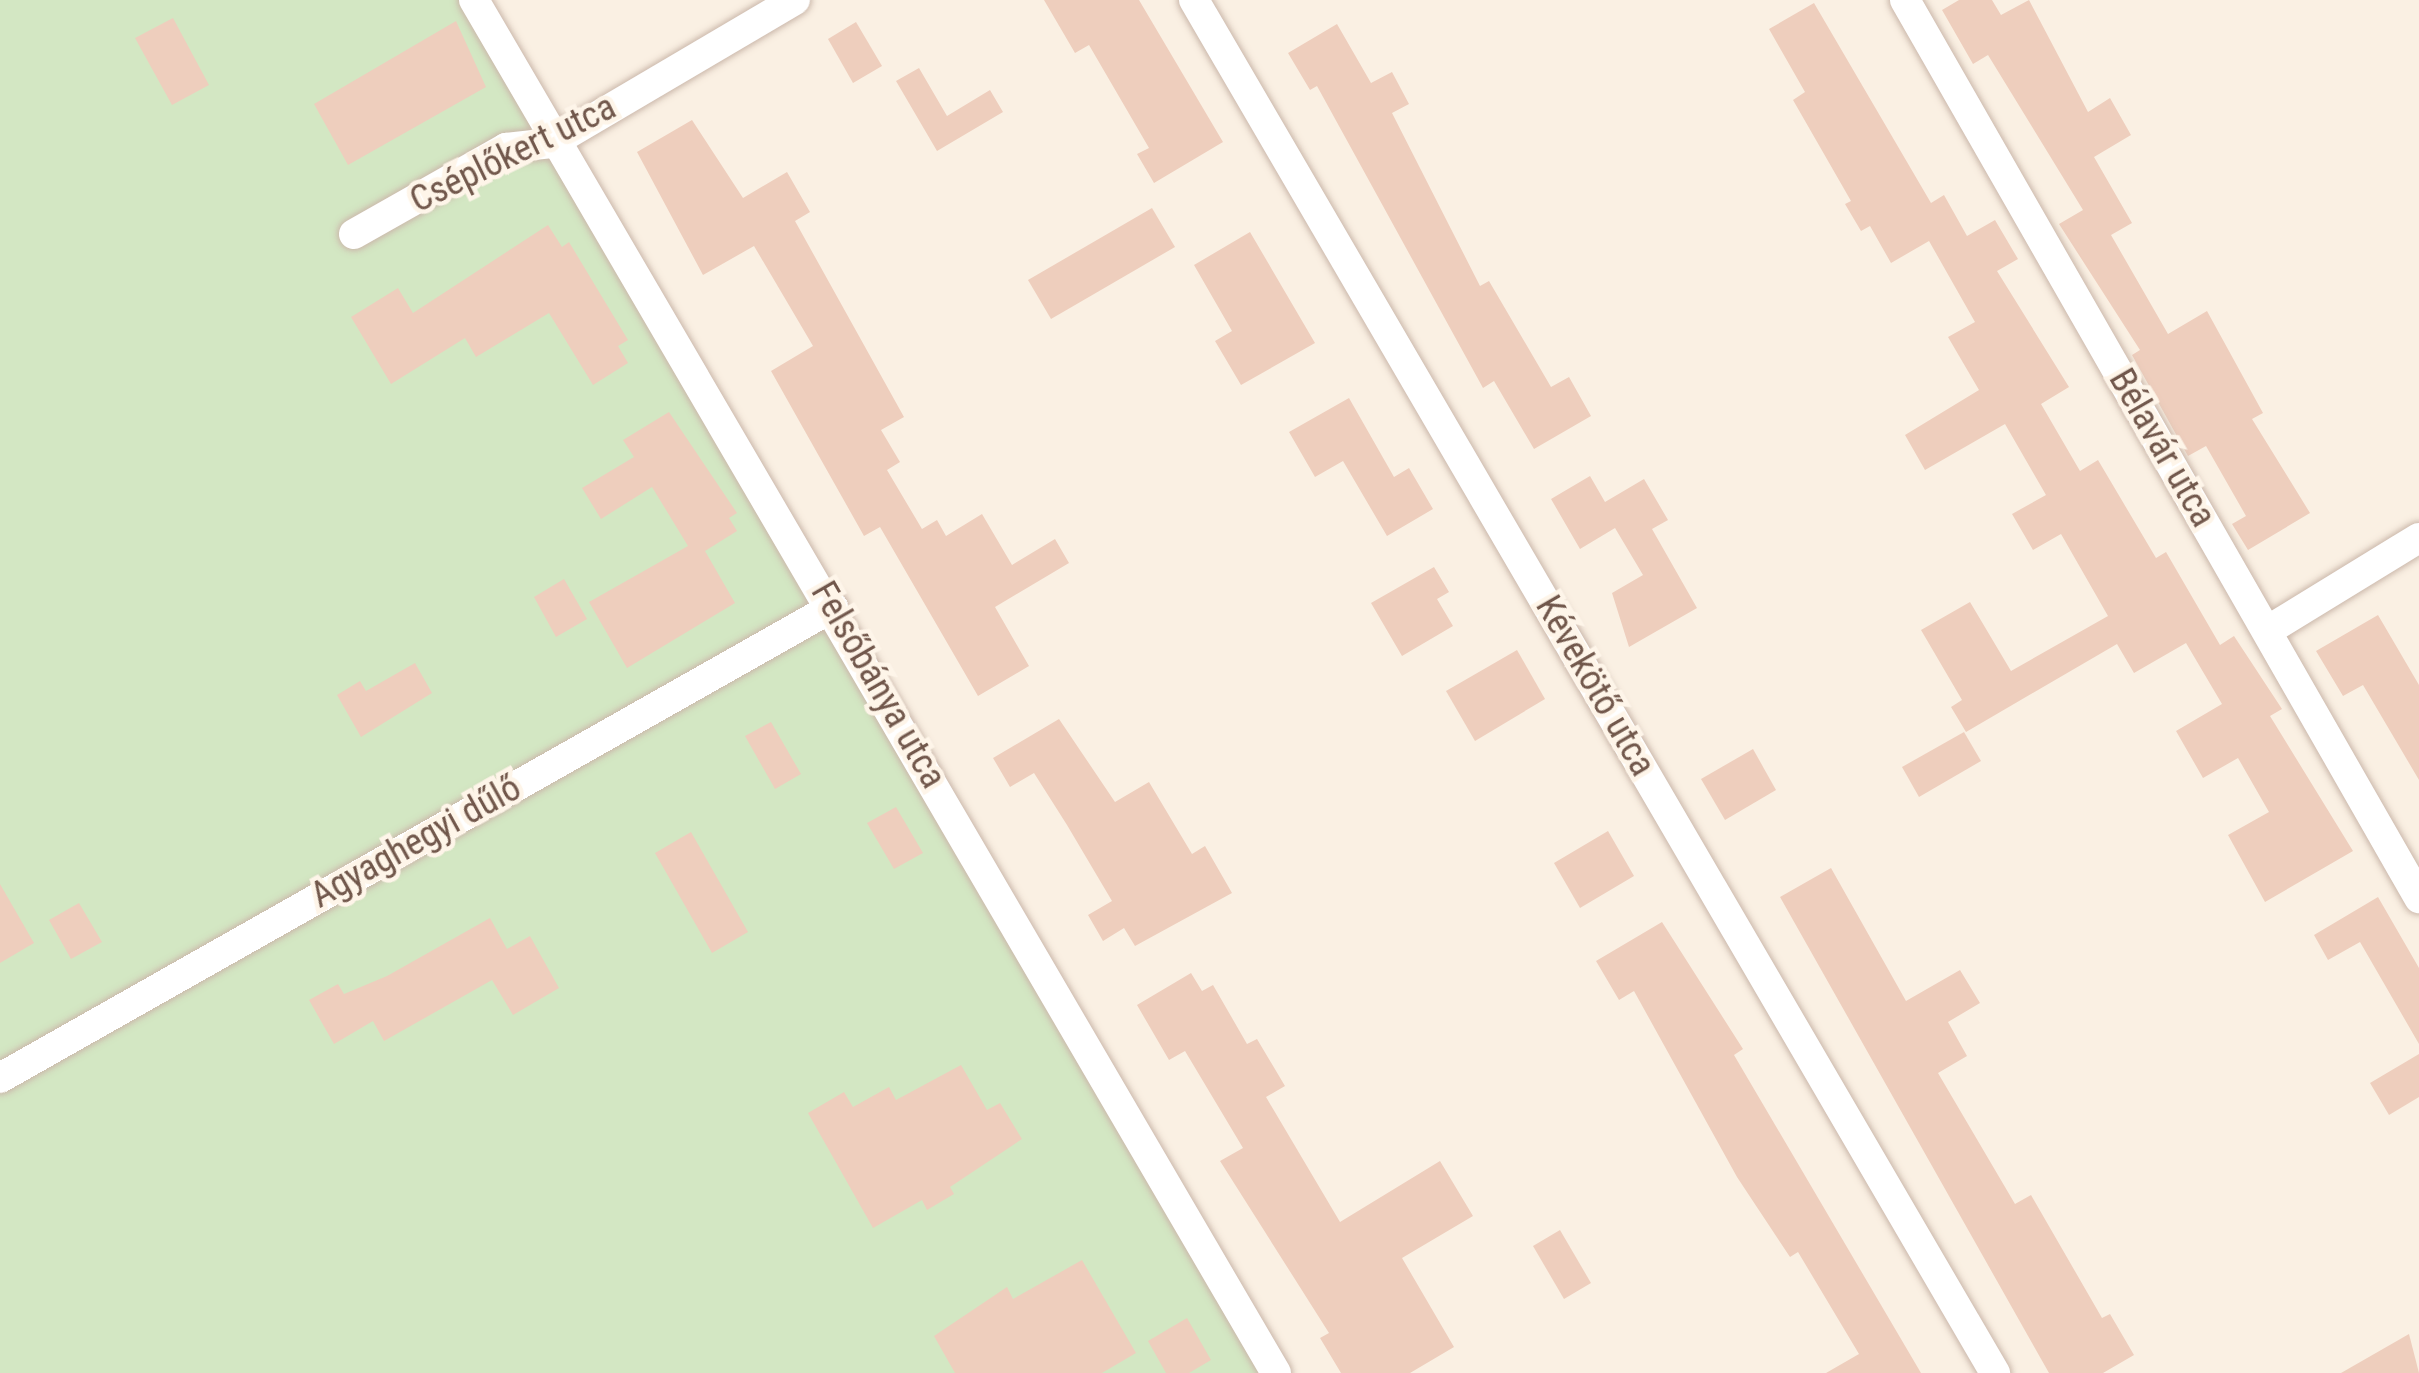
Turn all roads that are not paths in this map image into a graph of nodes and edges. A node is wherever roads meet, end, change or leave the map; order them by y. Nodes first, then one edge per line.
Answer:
1 (474, 0) edge
2 (795, 0) edge
3 (1194, 0) edge
4 (1905, 0) edge
5 (552, 142) junction
6 (354, 234) dead end
7 (2419, 538) edge
8 (833, 607) junction
9 (2267, 631) junction
10 (2419, 898) edge
11 (0, 1078) edge
12 (1276, 1373) edge
13 (1995, 1373) edge

1 - 5 street, Felsőbánya utca
2 - 5 street, Cséplőkert utca
3 - 13 street, Kévekötő utca
4 - 9 street, Bélavár utca
5 - 6 street, Cséplőkert utca
5 - 8 street, Felsőbánya utca
7 - 9 street
8 - 11 street, Agyaghegyi dűlő
8 - 12 street, Felsőbánya utca
9 - 10 street, Bélavár utca

